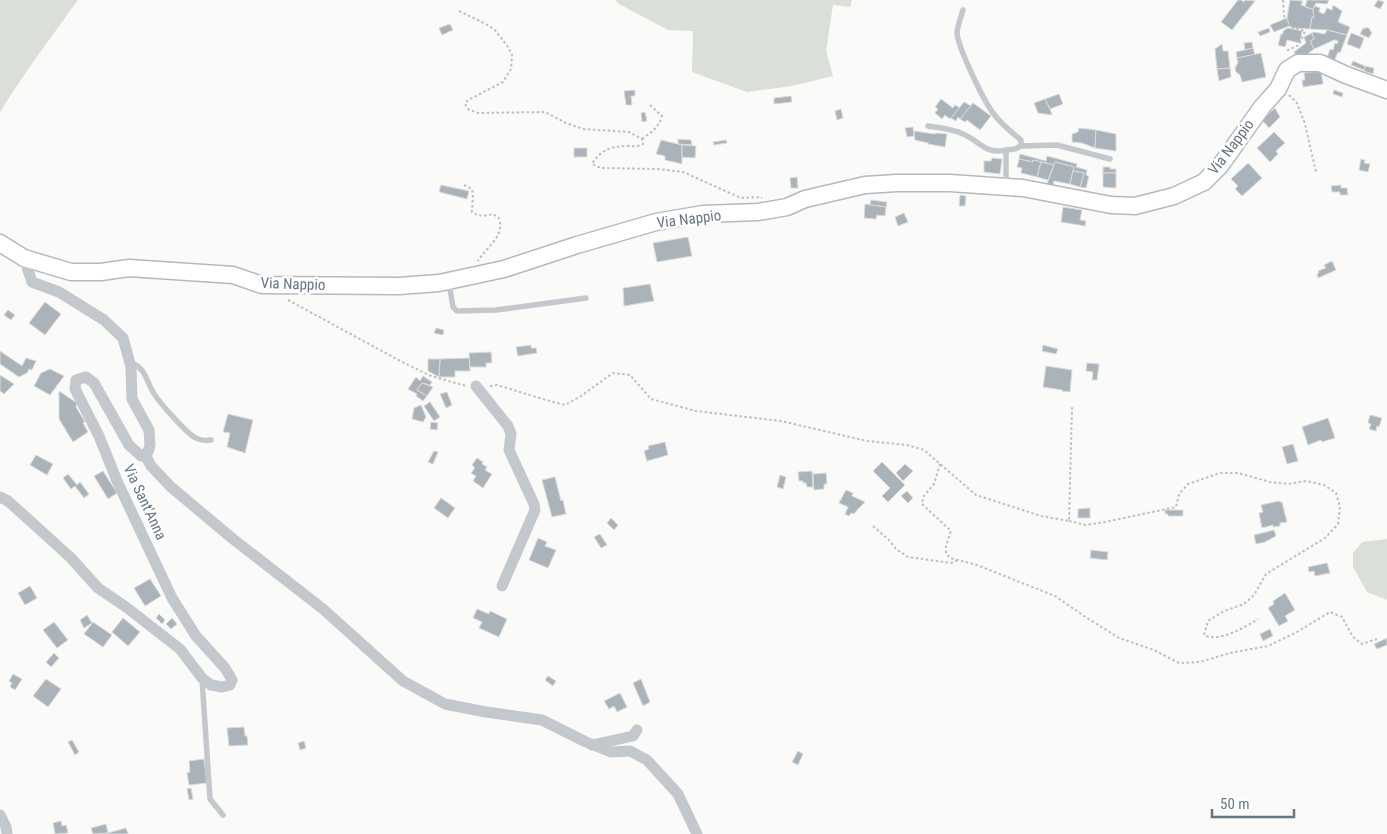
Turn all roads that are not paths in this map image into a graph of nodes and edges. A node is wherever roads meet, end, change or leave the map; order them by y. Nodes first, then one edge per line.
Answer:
1 (963, 10) dead end
2 (1387, 90) edge
3 (928, 126) dead end
4 (1021, 146) junction
5 (1006, 150) junction
6 (1110, 159) dead end
7 (1006, 187) junction
8 (0, 243) edge
9 (24, 258) junction
10 (449, 281) junction
11 (586, 298) dead end
12 (130, 362) junction
13 (476, 386) road end
14 (211, 440) dead end
15 (144, 454) junction
16 (0, 497) edge
17 (502, 586) dead end
18 (202, 678) junction
19 (637, 730) dead end
20 (592, 745) junction
21 (0, 815) edge
22 (223, 815) dead end
23 (7, 834) edge
24 (697, 834) edge

1 - 4 lane
2 - 7 street, Via Nappio
3 - 5 lane
4 - 5 lane
4 - 6 lane
5 - 7 lane
7 - 10 street, Via Nappio
8 - 9 street, Via Nappio
9 - 10 street, Via Nappio
9 - 12 street, Via Sant'Anna
10 - 11 lane
12 - 14 lane
12 - 15 street, Via Sant'Anna
13 - 17 street
15 - 18 street, Via Sant'Anna
15 - 20 street
16 - 18 street
18 - 22 lane
19 - 20 street
20 - 24 street
21 - 23 street

